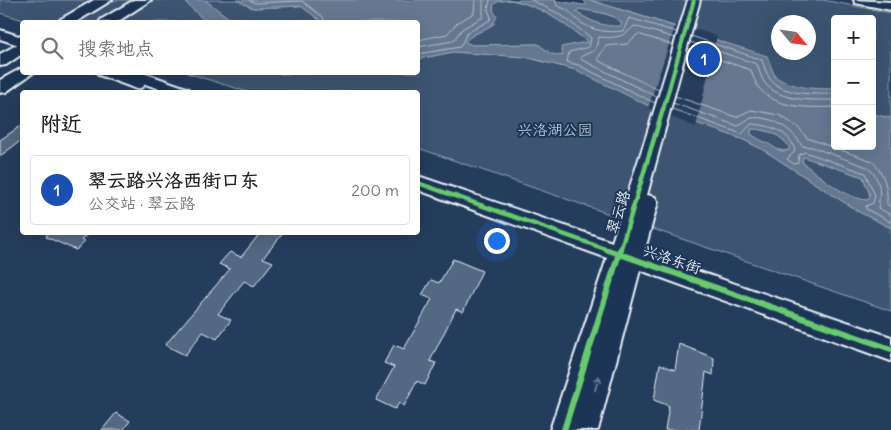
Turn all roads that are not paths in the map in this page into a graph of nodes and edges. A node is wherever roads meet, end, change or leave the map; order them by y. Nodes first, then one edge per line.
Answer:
1 (105, 0) edge
2 (144, 0) edge
3 (694, 0) edge
4 (704, 0) edge
5 (860, 0) edge
6 (878, 0) edge
7 (891, 4) edge
8 (70, 20) edge
9 (110, 20) edge
10 (692, 24) junction
11 (0, 30) edge
12 (0, 34) edge
13 (20, 36) edge
14 (20, 41) edge
15 (20, 49) edge
16 (0, 61) edge
17 (21, 75) edge
18 (113, 75) edge
19 (134, 75) edge
20 (0, 88) edge
21 (155, 90) edge
22 (177, 90) edge
23 (420, 175) edge
24 (420, 184) edge
25 (626, 251) junction
26 (891, 337) edge
27 (891, 349) edge
28 (564, 430) edge
29 (584, 430) edge

1 - 8 main road
2 - 9 main road
3 - 10 street, 翠云路
4 - 10 street, 翠云路
5 - 7 street
6 - 7 street
10 - 25 street, 翠云路
11 - 13 street
12 - 14 street
15 - 16 main road
17 - 20 main road
18 - 21 street
19 - 22 street
23 - 25 street, 兴洛东街
24 - 25 street, 兴洛东街
25 - 26 street, 兴洛东街
25 - 27 street, 兴洛东街
25 - 28 street, 翠云路
29 -> 25 street, 翠云路

